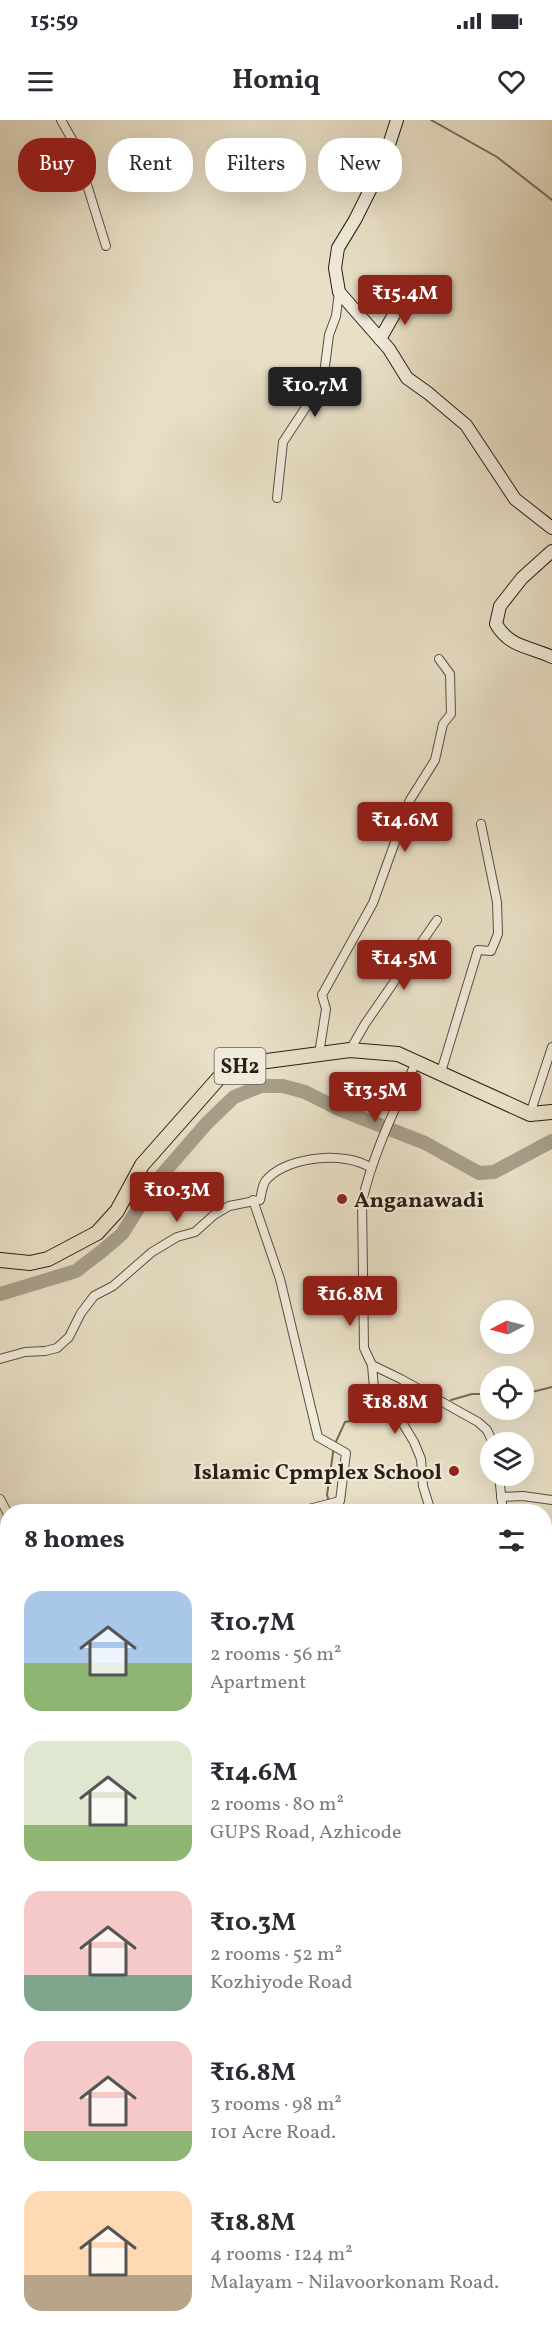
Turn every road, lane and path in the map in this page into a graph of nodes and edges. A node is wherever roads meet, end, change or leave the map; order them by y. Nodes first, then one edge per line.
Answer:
1 (61, 120) edge
2 (397, 120) edge
3 (106, 246) dead end
4 (339, 292) junction
5 (403, 299) dead end
6 (380, 339) junction
7 (277, 498) dead end
8 (552, 528) edge
9 (552, 550) edge
10 (552, 657) edge
11 (439, 659) dead end
12 (481, 824) dead end
13 (437, 920) dead end
14 (552, 1047) edge
15 (350, 1050) junction
16 (319, 1054) junction
17 (416, 1062) junction
18 (441, 1072) junction
19 (552, 1112) edge
20 (530, 1114) junction
21 (372, 1168) junction
22 (253, 1200) junction
23 (0, 1260) edge
24 (0, 1359) edge
25 (372, 1365) junction
26 (488, 1432) edge
27 (500, 1486) edge
28 (501, 1497) junction
29 (552, 1500) edge
30 (328, 1504) edge
31 (429, 1504) edge
32 (502, 1504) edge

1 - 3 street
2 - 4 street
4 - 6 street
4 - 7 street
5 - 6 street
6 - 8 street
9 - 10 street
11 - 16 street
12 - 18 street
13 - 15 street
14 - 20 street
15 - 16 main road, SH2
15 - 17 main road, SH2
16 - 23 main road, SH2
17 - 18 main road, SH2
17 - 21 street
18 - 20 main road, SH2
19 - 20 main road, SH2
21 - 22 street
21 - 25 street
22 - 24 street
22 - 30 street
25 - 26 street
25 - 31 street
27 - 28 street
28 - 29 street
28 - 32 street

